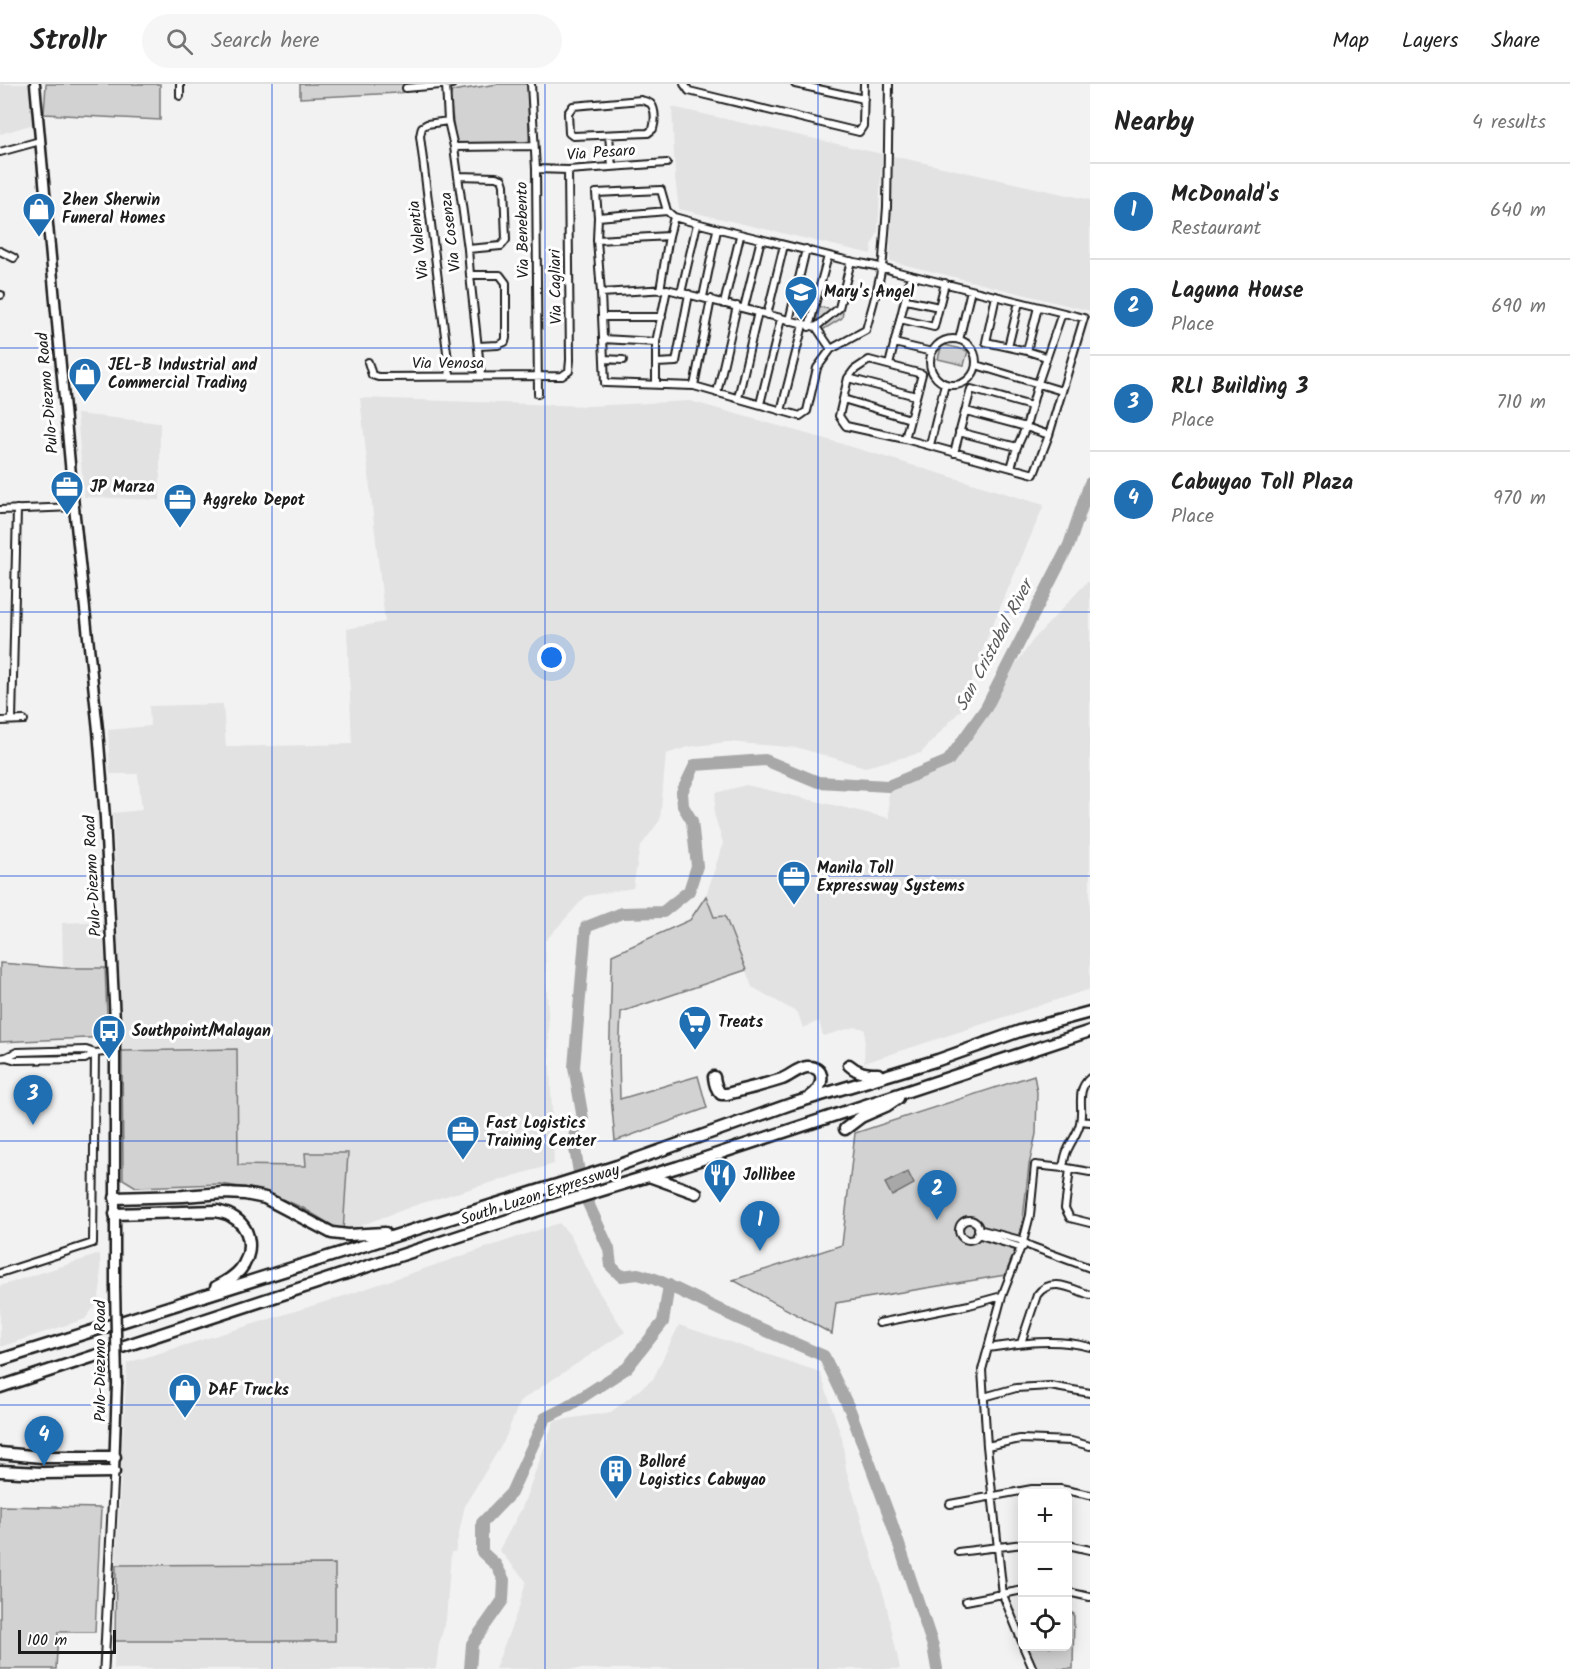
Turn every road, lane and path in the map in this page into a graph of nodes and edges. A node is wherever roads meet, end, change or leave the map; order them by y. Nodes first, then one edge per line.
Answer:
1 (35, 84) edge
2 (180, 84) edge
3 (452, 84) edge
4 (531, 84) edge
5 (684, 84) edge
6 (799, 84) edge
7 (833, 84) edge
8 (864, 84) edge
9 (890, 84) edge
10 (446, 85) edge
11 (406, 88) dead end
12 (833, 93) junction
13 (180, 96) dead end
14 (864, 99) junction
15 (448, 121) junction
16 (609, 136) junction
17 (40, 141) junction
18 (534, 146) junction
19 (454, 147) junction
20 (0, 152) edge
21 (667, 163) dead end
22 (612, 166) junction
23 (536, 169) junction
24 (568, 170) junction
25 (458, 177) junction
26 (667, 211) junction
27 (598, 217) junction
28 (674, 217) junction
29 (696, 224) junction
30 (717, 230) junction
31 (669, 236) junction
32 (740, 236) junction
33 (761, 239) junction
34 (597, 240) junction
35 (784, 245) junction
36 (468, 249) junction
37 (806, 249) junction
38 (0, 251) edge
39 (828, 255) junction
40 (14, 258) dead end
41 (851, 261) junction
42 (882, 267) junction
43 (470, 275) junction
44 (911, 275) junction
45 (945, 284) junction
46 (663, 290) junction
47 (971, 290) junction
48 (681, 292) junction
49 (601, 293) junction
50 (690, 294) junction
51 (996, 296) junction
52 (703, 297) junction
53 (711, 299) junction
54 (906, 300) junction
55 (1019, 302) junction
56 (724, 304) junction
57 (741, 307) junction
58 (939, 307) junction
59 (1038, 307) junction
60 (758, 312) junction
61 (1062, 313) junction
62 (767, 315) junction
63 (602, 317) junction
64 (662, 317) junction
65 (781, 319) junction
66 (900, 319) junction
67 (789, 321) junction
68 (809, 326) junction
69 (603, 339) junction
70 (959, 340) junction
71 (657, 342) junction
72 (894, 344) junction
73 (478, 346) junction
74 (1008, 347) junction
75 (831, 349) junction
76 (1027, 351) junction
77 (932, 352) junction
78 (1046, 357) junction
79 (604, 359) junction
80 (622, 360) dead end
81 (368, 362) dead end
82 (656, 363) junction
83 (889, 365) junction
84 (976, 365) junction
85 (450, 376) junction
86 (481, 376) junction
87 (538, 376) junction
88 (848, 378) junction
89 (1038, 383) junction
90 (656, 384) junction
91 (945, 384) junction
92 (694, 386) junction
93 (1062, 391) junction
94 (717, 393) junction
95 (538, 394) dead end
96 (916, 396) junction
97 (738, 398) junction
98 (843, 399) junction
99 (760, 404) junction
100 (1031, 406) junction
101 (781, 411) junction
102 (966, 411) junction
103 (910, 419) junction
104 (1026, 427) junction
105 (960, 432) junction
106 (1049, 435) junction
107 (905, 439) junction
108 (930, 445) junction
109 (1017, 447) junction
110 (954, 453) junction
111 (1011, 468) junction
112 (74, 507) junction
113 (17, 509) junction
114 (0, 510) edge
115 (12, 720) junction
116 (24, 720) dead end
117 (0, 721) edge
118 (1090, 1012) edge
119 (1090, 1031) edge
120 (116, 1051) junction
121 (96, 1053) junction
122 (3, 1058) edge
123 (849, 1065) dead end
124 (908, 1069) junction
125 (714, 1077) dead end
126 (1090, 1078) edge
127 (910, 1090) junction
128 (791, 1104) junction
129 (1080, 1121) junction
130 (1090, 1122) edge
131 (845, 1129) dead end
132 (1066, 1168) junction
133 (1090, 1172) edge
134 (649, 1176) junction
135 (696, 1193) dead end
136 (115, 1198) junction
137 (115, 1214) junction
138 (1090, 1223) edge
139 (977, 1231) dead end
140 (403, 1232) junction
141 (1023, 1244) junction
142 (1090, 1268) edge
143 (0, 1272) edge
144 (1090, 1295) edge
145 (1002, 1296) junction
146 (187, 1300) junction
147 (879, 1323) dead end
148 (1021, 1343) junction
149 (1090, 1347) edge
150 (988, 1348) junction
151 (0, 1360) edge
152 (45, 1373) junction
153 (0, 1388) edge
154 (1090, 1393) edge
155 (0, 1396) edge
156 (984, 1397) junction
157 (987, 1446) junction
158 (1090, 1446) edge
159 (0, 1453) edge
160 (115, 1457) junction
161 (0, 1471) edge
162 (114, 1472) junction
163 (1090, 1495) edge
164 (993, 1496) junction
165 (950, 1504) dead end
166 (1018, 1544) edge
167 (998, 1546) junction
168 (1072, 1546) edge
169 (1090, 1550) edge
170 (958, 1552) dead end
171 (1018, 1591) edge
172 (1072, 1593) edge
173 (1003, 1595) junction
174 (1090, 1597) edge
175 (966, 1601) dead end
176 (1018, 1632) edge
177 (1026, 1651) edge
178 (104, 1669) edge
179 (1033, 1669) edge

1 - 17 main road, Pulo-Diezmo Road
2 - 13 street
3 - 10 street
4 - 18 street, Via Benebento
5 - 14 street
6 - 12 street
7 - 12 street
8 - 14 street
9 - 42 street
10 - 11 street
10 - 15 street, Via Cosenza
12 - 14 street
15 - 19 street, Via Cosenza
15 - 85 street, Via Valentia
16 - 16 street
16 - 22 street
17 - 20 street
17 - 112 main road, Pulo-Diezmo Road
18 - 19 street
18 - 23 street, Via Benebento
19 - 25 street, Via Cosenza
21 - 22 street, Via Pesaro
22 - 24 street, Via Pesaro
23 - 24 street, Via Pesaro
23 - 87 street, Via Benebento
24 - 87 street, Via Cagliari
25 - 36 street, Via Cosenza
25 - 36 street
26 - 27 street
26 - 27 street
26 - 28 street
27 - 34 street
28 - 29 street
28 - 31 street
29 - 30 street
29 - 48 street
30 - 32 street
30 - 52 street
31 - 34 street
31 - 46 street
32 - 33 street
32 - 56 street
33 - 35 street
33 - 57 street
34 - 49 street
35 - 37 street
35 - 62 street
36 - 43 street, Via Cosenza
37 - 39 street
37 - 67 street
38 - 40 street
39 - 41 street
39 - 68 street
41 - 42 street
41 - 68 street
42 - 44 street
42 - 75 street
43 - 73 street, Via Cosenza
43 - 73 street
44 - 45 street
44 - 54 street
45 - 47 street
45 - 58 street
46 - 48 street
46 - 49 street
46 - 64 street
47 - 51 street
47 - 70 street
48 - 50 street
49 - 63 street
50 - 52 street
50 - 82 street
51 - 55 street
51 - 74 street
52 - 53 street
53 - 56 street
53 - 92 street
54 - 58 street
54 - 66 street
55 - 59 street
55 - 74 street
56 - 57 street
57 - 60 street
57 - 94 street
58 - 66 street
59 - 61 street
59 - 76 street
60 - 62 street
60 - 97 street
61 - 78 street
61 - 93 street
62 - 65 street
63 - 64 street
63 - 69 street
64 - 71 street
65 - 67 street
65 - 99 street
66 - 72 street
67 - 68 street
68 - 75 street
68 - 101 street
69 - 71 street
69 - 79 street
70 - 77 street
70 - 84 street
71 - 82 street
72 - 77 street
72 - 83 street
73 - 86 street, Via Cosenza
74 - 76 street
75 - 101 street
76 - 78 street
77 - 91 street
78 - 89 street
79 - 80 street
79 - 90 street
81 - 85 street, Via Venosa
82 - 90 street
83 - 88 street
83 - 96 street
84 - 89 street
84 - 91 street
85 - 86 street, Via Venosa
86 - 87 street, Via Venosa
87 - 95 street, Via Benebento
88 - 96 street
88 - 98 street
89 - 93 street
89 - 100 street
90 - 92 street
91 - 108 street
92 - 94 street
93 - 106 street
94 - 97 street
96 - 103 street
97 - 99 street
98 - 103 street
98 - 107 street
99 - 101 street
100 - 102 street
100 - 104 street
102 - 104 street
102 - 105 street
103 - 107 street
104 - 106 street
104 - 109 street
105 - 109 street
105 - 110 street
106 - 111 street
107 - 108 street
108 - 110 street
109 - 111 street
110 - 111 street
112 - 113 street
112 - 120 main road, Pulo-Diezmo Road
113 - 114 street
113 - 115 street
115 - 116 street
115 - 117 street
118 - 124 highway, South Luzon Expressway
119 - 127 highway, South Luzon Expressway
120 - 121 street
120 - 136 main road, Pulo-Diezmo Road
121 - 122 street
121 - 143 street
123 - 124 highway
124 - 128 highway, South Luzon Expressway
125 - 128 highway
126 - 129 street
127 - 131 highway
127 - 134 highway, South Luzon Expressway
128 - 140 highway, South Luzon Expressway
129 - 130 street
129 - 132 street
132 - 133 street
132 - 138 street
132 - 141 street
134 - 135 highway
134 - 152 highway, South Luzon Expressway
136 - 137 main road, Pulo-Diezmo Road
136 - 140 highway
137 - 146 highway
137 - 160 main road, Pulo-Diezmo Road, bridge
139 - 141 street
140 - 146 highway, South Luzon Expressway
141 - 142 street
141 - 145 street
144 - 148 street
145 - 147 street
145 - 150 street
146 - 151 highway, South Luzon Expressway
148 - 149 street
148 - 150 street
150 - 156 street
152 - 153 highway, South Luzon Expressway
152 - 155 highway
154 - 156 street
156 - 157 street
157 - 158 street
157 - 164 street
159 - 160 highway
160 - 162 main road, Pulo-Diezmo Road
161 - 162 highway
162 - 178 street, Pulo-Diezmo Road
163 - 164 street
164 - 165 street
164 - 167 street
166 - 167 street
167 - 170 street
167 - 173 street
168 - 169 street
171 - 173 street
172 - 174 street
173 - 175 street
173 - 176 street
177 - 179 street

